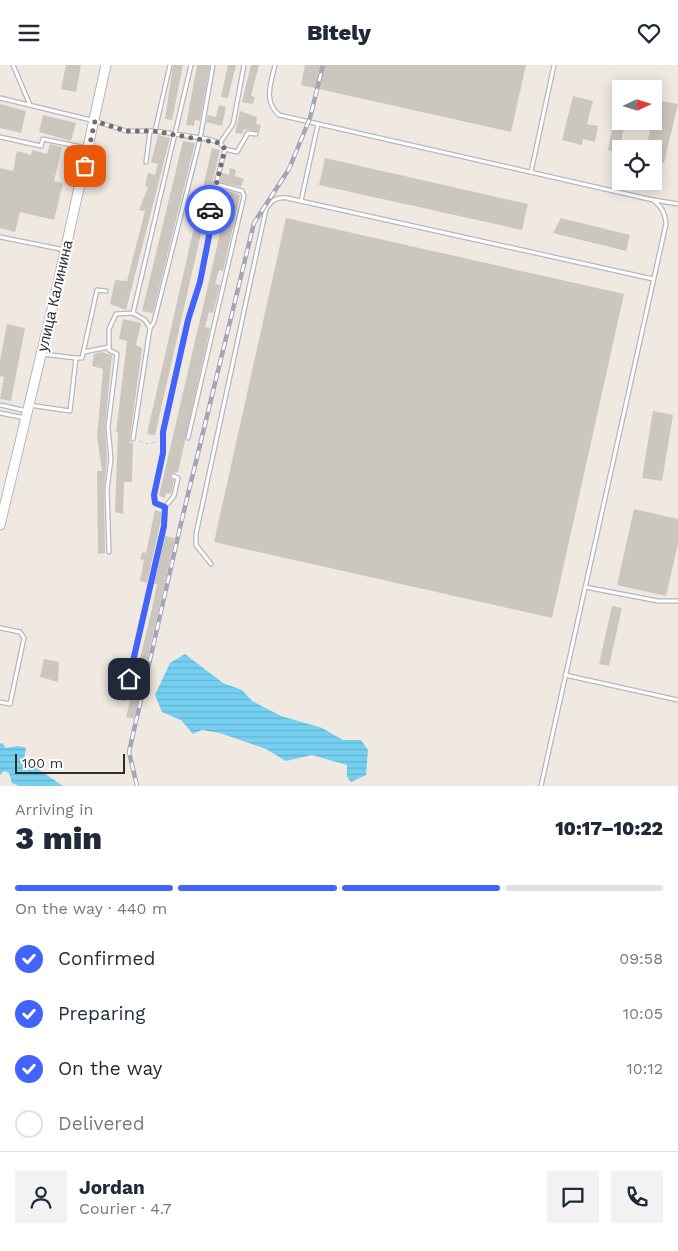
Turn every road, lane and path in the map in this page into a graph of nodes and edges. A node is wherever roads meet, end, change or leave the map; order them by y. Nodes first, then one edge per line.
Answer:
1 (14, 65) edge
2 (106, 65) edge
3 (170, 65) edge
4 (191, 65) edge
5 (213, 65) edge
6 (244, 65) edge
7 (275, 65) edge
8 (554, 65) edge
9 (0, 98) edge
10 (30, 105) junction
11 (95, 121) junction
12 (318, 124) junction
13 (152, 131) junction
14 (256, 134) dead end
15 (175, 135) junction
16 (0, 137) edge
17 (200, 139) junction
18 (220, 143) junction
19 (89, 149) junction
20 (225, 149) junction
21 (146, 163) dead end
22 (531, 172) junction
23 (216, 184) junction
24 (653, 200) junction
25 (301, 201) junction
26 (678, 204) edge
27 (0, 237) edge
28 (66, 250) junction
29 (654, 279) junction
30 (106, 291) dead end
31 (133, 313) junction
32 (150, 328) junction
33 (109, 347) junction
34 (84, 352) junction
35 (41, 354) junction
36 (76, 358) junction
37 (0, 405) edge
38 (27, 412) junction
39 (0, 413) edge
40 (188, 438) dead end
41 (133, 439) joint
42 (162, 441) junction
43 (173, 477) dead end
44 (165, 507) junction
45 (0, 525) edge
46 (109, 552) dead end
47 (211, 564) dead end
48 (585, 587) junction
49 (678, 601) edge
50 (0, 628) edge
51 (565, 675) junction
52 (124, 698) dead end
53 (678, 700) edge
54 (0, 702) edge
55 (541, 786) edge

1 - 10 lane
2 - 11 street, улица Калинина
3 - 13 lane
4 - 15 lane
5 - 17 lane
6 - 18 lane
7 - 12 lane
8 - 22 lane
9 - 10 lane
10 - 11 lane
11 - 13 lane
11 - 19 street, улица Калинина
12 - 22 lane
12 - 25 lane
13 - 15 lane
13 - 21 lane
14 - 20 lane
15 - 17 lane
15 - 31 lane
16 - 19 lane
17 - 18 lane
17 - 32 lane
18 - 20 lane
19 - 28 street, улица Калинина
20 - 23 lane
22 - 24 lane
23 - 40 lane
23 - 42 lane
24 - 26 lane
24 - 29 lane
25 - 29 lane
25 - 47 lane
27 - 28 lane
28 - 35 street, улица Калинина
29 - 48 lane
30 - 34 lane
31 - 32 lane
31 - 33 lane
32 - 41 lane
33 - 34 lane
33 - 46 lane
34 - 36 lane
35 - 36 lane
35 - 38 street, улица Калинина
36 - 38 lane
37 - 38 lane
38 - 39 lane
38 - 45 street, улица Калинина
41 - 42 path
42 - 44 lane
43 - 44 lane
44 - 52 lane
48 - 49 lane
48 - 51 lane
50 - 54 lane
51 - 53 lane
51 - 55 lane

